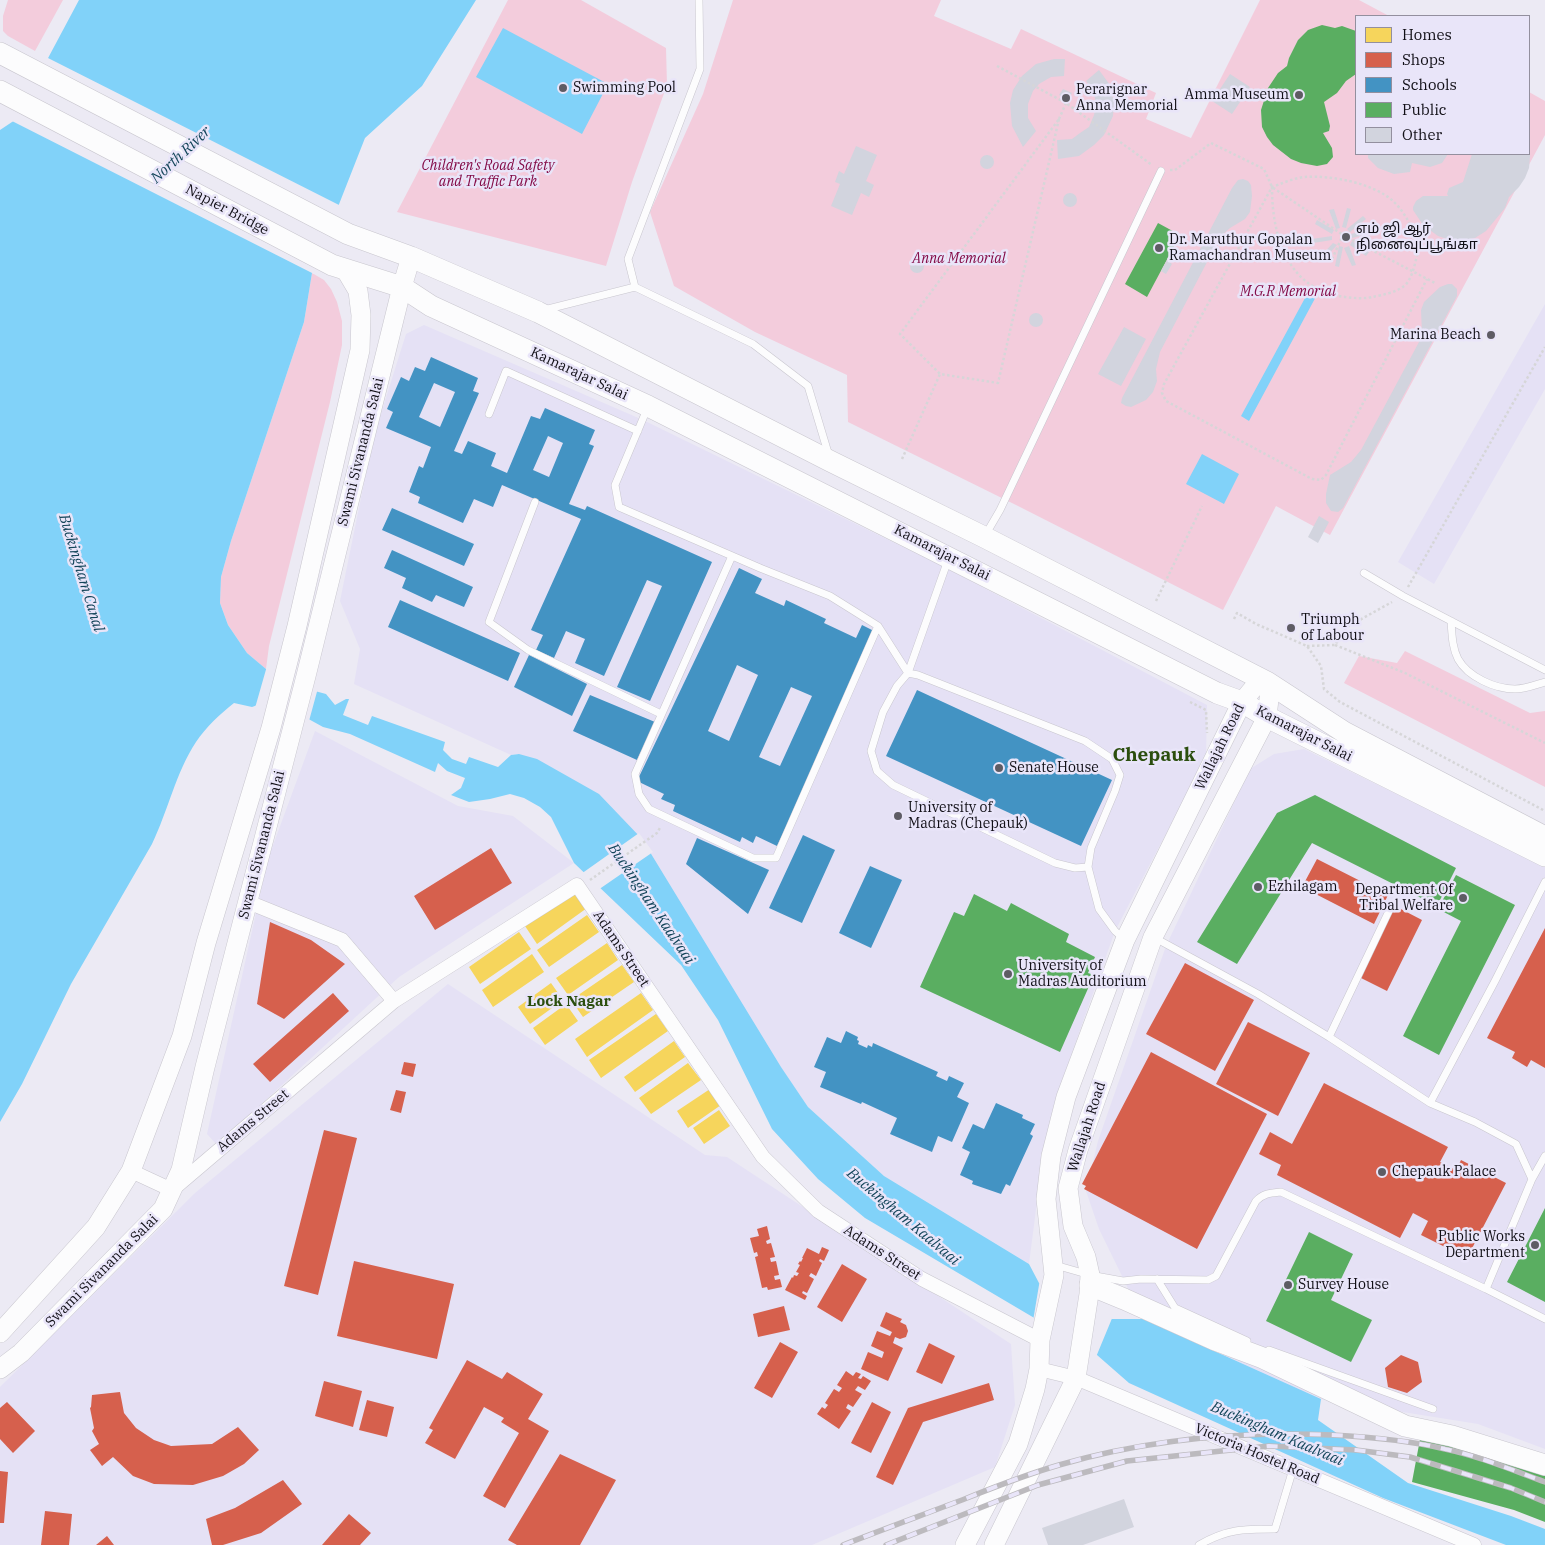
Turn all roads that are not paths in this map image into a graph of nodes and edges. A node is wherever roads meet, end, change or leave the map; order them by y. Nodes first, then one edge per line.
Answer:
1 (699, 0) edge
2 (0, 53) edge
3 (8, 96) edge
4 (1161, 171) road end
5 (411, 257) junction
6 (338, 267) junction
7 (402, 287) junction
8 (634, 287) junction
9 (538, 312) junction
10 (648, 406) junction
11 (489, 414) dead end
12 (638, 431) junction
13 (830, 461) junction
14 (535, 502) dead end
15 (984, 537) junction
16 (732, 556) junction
17 (950, 557) junction
18 (1364, 572) dead end
19 (1451, 621) junction
20 (878, 626) junction
21 (1545, 670) edge
22 (908, 673) junction
23 (1267, 682) junction
24 (1545, 682) edge
25 (1242, 702) junction
26 (661, 714) junction
27 (1267, 717) junction
28 (1545, 837) edge
29 (1545, 856) edge
30 (1088, 867) junction
31 (1544, 887) edge
32 (248, 902) junction
33 (1389, 912) dead end
34 (1153, 937) junction
35 (1126, 940) junction
36 (394, 1000) junction
37 (1329, 1037) junction
38 (1430, 1103) junction
39 (1545, 1156) edge
40 (132, 1170) junction
41 (1532, 1179) junction
42 (172, 1190) junction
43 (1054, 1270) junction
44 (1157, 1279) junction
45 (1090, 1285) junction
46 (1486, 1289) junction
47 (1545, 1319) edge
48 (0, 1333) edge
49 (1040, 1340) junction
50 (1256, 1345) dead end
51 (1265, 1349) dead end
52 (0, 1369) edge
53 (1039, 1369) junction
54 (1076, 1378) junction
55 (1433, 1409) dead end
56 (1545, 1465) edge
57 (1293, 1469) junction
58 (965, 1545) edge
59 (994, 1545) edge
60 (1199, 1545) edge
61 (1474, 1545) edge

1 - 8 lane
2 - 5 main road, Kamarajar Salai
3 - 6 main road, Napier Bridge
4 - 15 lane
5 - 7 street, Swami Sivananda Salai
5 - 9 main road, Kamarajar Salai
6 - 7 main road, Kamarajar Salai
6 - 40 street, Swami Sivananda Salai
7 - 10 main road, Kamarajar Salai
7 - 32 street, Swami Sivananda Salai
8 - 9 lane
8 - 13 lane
9 - 13 main road, Kamarajar Salai
10 - 12 lane
10 - 17 main road, Kamarajar Salai
11 - 12 lane
12 - 16 lane
13 - 15 main road, Kamarajar Salai
14 - 26 lane
15 - 23 main road, Kamarajar Salai
16 - 20 lane
16 - 26 lane
17 - 22 lane
17 - 25 main road, Kamarajar Salai
18 - 19 lane
19 - 21 lane
19 - 24 lane
20 - 22 lane
20 - 26 lane
22 - 30 lane
22 - 30 lane
23 - 25 street, Wallajah Road
23 - 27 street, Wallajah Road
23 - 28 main road, Kamarajar Salai
25 - 27 main road, Kamarajar Salai
25 - 35 street, Wallajah Road
27 - 29 main road, Kamarajar Salai
27 - 34 street, Wallajah Road
30 - 35 lane
31 - 38 lane
32 - 36 street
32 - 42 street, Swami Sivananda Salai
33 - 37 lane
34 - 37 lane
34 - 45 street, Wallajah Road
35 - 43 street, Wallajah Road
36 - 42 street, Adams Street
36 - 49 street, Adams Street
37 - 38 lane
38 - 41 lane
39 - 41 lane
40 - 42 street
40 - 48 street, Swami Sivananda Salai
41 - 46 lane
42 - 52 street, Swami Sivananda Salai
43 - 45 lane
43 - 49 street, Wallajah Road
44 - 45 lane
44 - 46 lane
44 - 50 lane
45 - 54 street
45 - 56 main road
46 - 47 lane
49 - 53 street
51 - 55 lane
53 - 54 street, Victoria Hostel Road
53 - 58 street
54 - 57 street, Victoria Hostel Road
54 - 59 street
57 - 60 lane
57 - 61 street, Victoria Hostel Road

